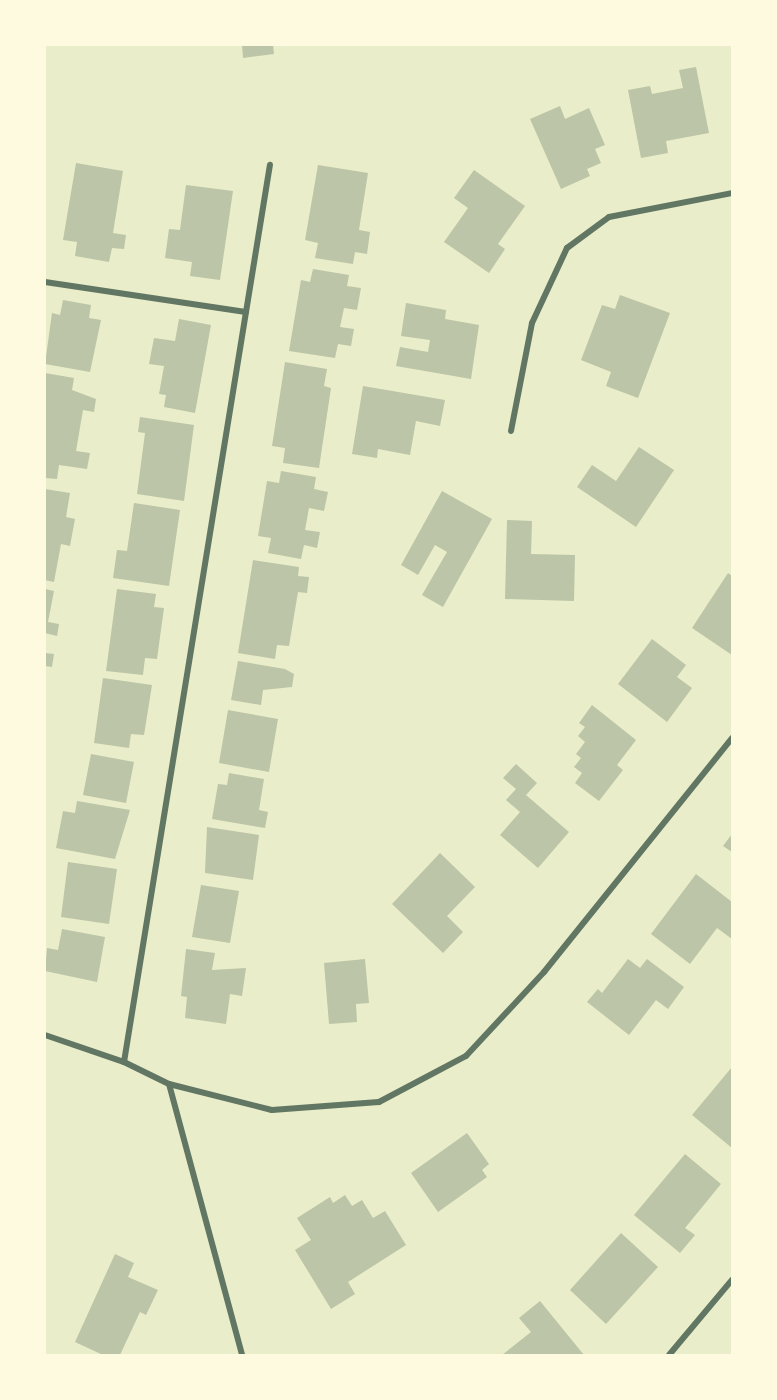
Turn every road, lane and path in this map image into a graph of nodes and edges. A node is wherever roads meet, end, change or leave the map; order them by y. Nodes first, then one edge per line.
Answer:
1 (270, 165) dead end
2 (732, 193) edge
3 (45, 282) edge
4 (246, 312) junction
5 (512, 431) dead end
6 (732, 738) edge
7 (45, 1035) edge
8 (124, 1062) junction
9 (169, 1084) junction
10 (732, 1280) edge
11 (242, 1355) edge
12 (669, 1355) edge

1 - 4 street
2 - 5 street
3 - 4 street
4 - 8 street
6 - 9 street
7 - 8 street
8 - 9 street
9 - 11 street
10 - 12 street

